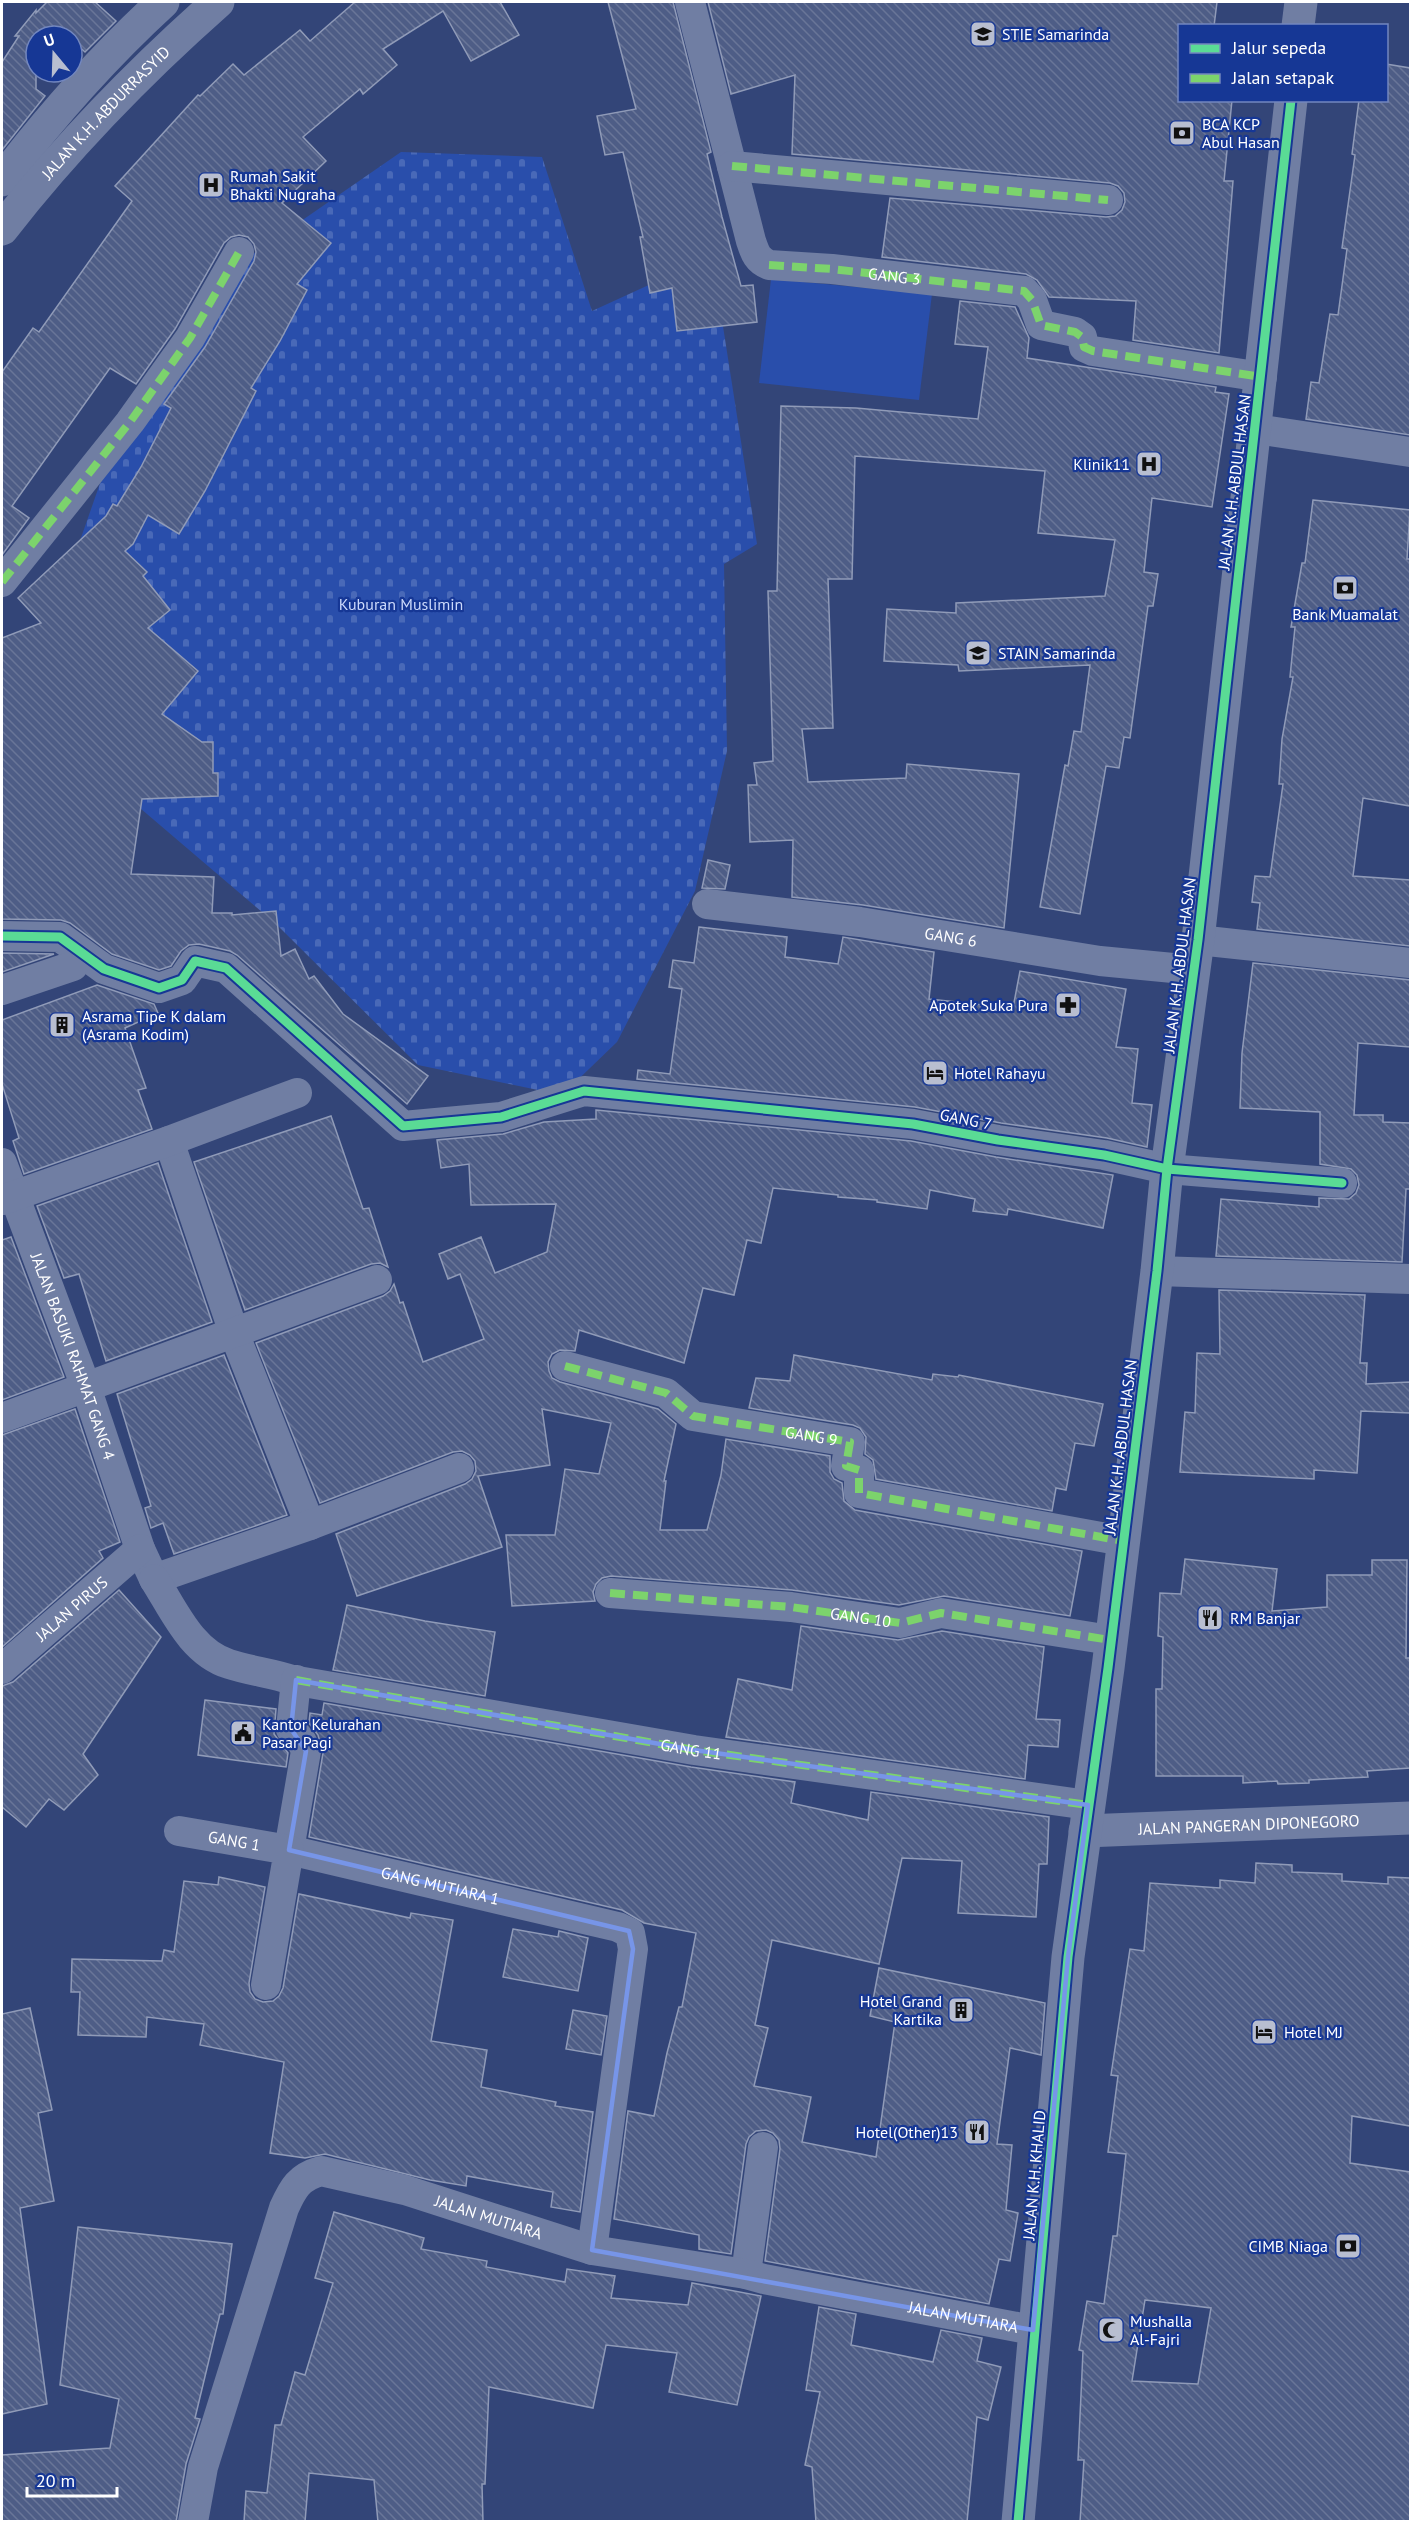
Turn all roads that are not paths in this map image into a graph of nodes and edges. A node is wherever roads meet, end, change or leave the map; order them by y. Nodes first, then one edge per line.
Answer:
1 (162, 2) edge
2 (218, 2) edge
3 (690, 2) edge
4 (1301, 2) edge
5 (1299, 24) edge
6 (1291, 102) edge
7 (60, 108) junction
8 (84, 133) junction
9 (732, 166) junction
10 (2, 180) edge
11 (1108, 200) dead end
12 (2, 230) edge
13 (239, 252) dead end
14 (1262, 376) junction
15 (1256, 429) junction
16 (1410, 452) edge
17 (2, 582) edge
18 (707, 904) dead end
19 (2, 936) edge
20 (1196, 955) junction
21 (1410, 963) edge
22 (73, 966) dead end
23 (2, 990) edge
24 (297, 1093) dead end
25 (169, 1141) junction
26 (2, 1163) edge
27 (1167, 1169) junction
28 (1342, 1184) dead end
29 (8, 1197) edge
30 (1157, 1271) junction
31 (1410, 1279) edge
32 (377, 1280) dead end
33 (234, 1333) junction
34 (565, 1366) dead end
35 (86, 1387) junction
36 (2, 1418) edge
37 (459, 1468) dead end
38 (310, 1525) junction
39 (1123, 1541) junction
40 (140, 1549) junction
41 (154, 1579) junction
42 (610, 1593) dead end
43 (1110, 1640) junction
44 (2, 1669) edge
45 (296, 1680) junction
46 (1087, 1818) junction
47 (1410, 1818) edge
48 (179, 1831) dead end
49 (288, 1850) junction
50 (266, 1985) dead end
51 (763, 2147) dead end
52 (592, 2250) junction
53 (746, 2274) junction
54 (1033, 2330) junction
55 (193, 2522) edge
56 (1018, 2522) edge

1 - 7 street, JALAN K.H. ABDURRASYID
2 - 8 street, JALAN K.H. ABDURRASYID
3 - 9 street, GANG 3
4 - 5 street
6 - 14 street, JALAN K.H. ABDUL HASAN
7 - 8 street
7 - 10 street, JALAN K.H. ABDURRASYID
8 - 12 street, JALAN K.H. ABDURRASYID
9 - 11 street
9 - 14 street, GANG 3
13 - 17 street
14 - 15 street, JALAN K.H. ABDUL HASAN
15 - 16 street
15 - 20 street, JALAN K.H. ABDUL HASAN
18 - 20 street, GANG 6
19 - 27 street, GANG 7
20 - 21 street, GANG 6
20 - 27 street, JALAN K.H. ABDUL HASAN
22 - 23 street
24 - 25 street
25 - 29 street
25 - 33 street
26 - 29 street, JALAN BASUKI RAHMAT GANG 4
27 - 28 street, GANG 7
27 - 30 street, JALAN K.H. ABDUL HASAN
29 - 35 street, JALAN BASUKI RAHMAT GANG 4
30 - 31 street
30 - 39 street, JALAN K.H. ABDUL HASAN
32 - 33 street
33 - 35 street
33 - 38 street
34 - 39 street, GANG 9
35 - 36 street
35 - 40 street, JALAN BASUKI RAHMAT GANG 4
37 - 38 street
38 - 41 street
39 - 43 street, JALAN K.H. ABDUL HASAN
40 - 41 street, JALAN BASUKI RAHMAT GANG 4
40 - 44 street, JALAN PIRUS
41 - 45 street
42 - 43 street, GANG 10
43 - 46 street, JALAN K.H. ABDUL HASAN
45 - 46 street, GANG 11
45 - 49 street
46 - 47 street, JALAN PANGERAN DIPONEGORO
46 - 54 street, JALAN K.H. KHALID
48 - 49 street, GANG 1
49 - 50 street
49 - 52 street, GANG MUTIARA 1
51 - 53 street
52 - 53 street, JALAN MUTIARA
52 - 55 street, JALAN MUTIARA
53 - 54 street, JALAN MUTIARA
54 - 56 street, JALAN K.H. KHALID

